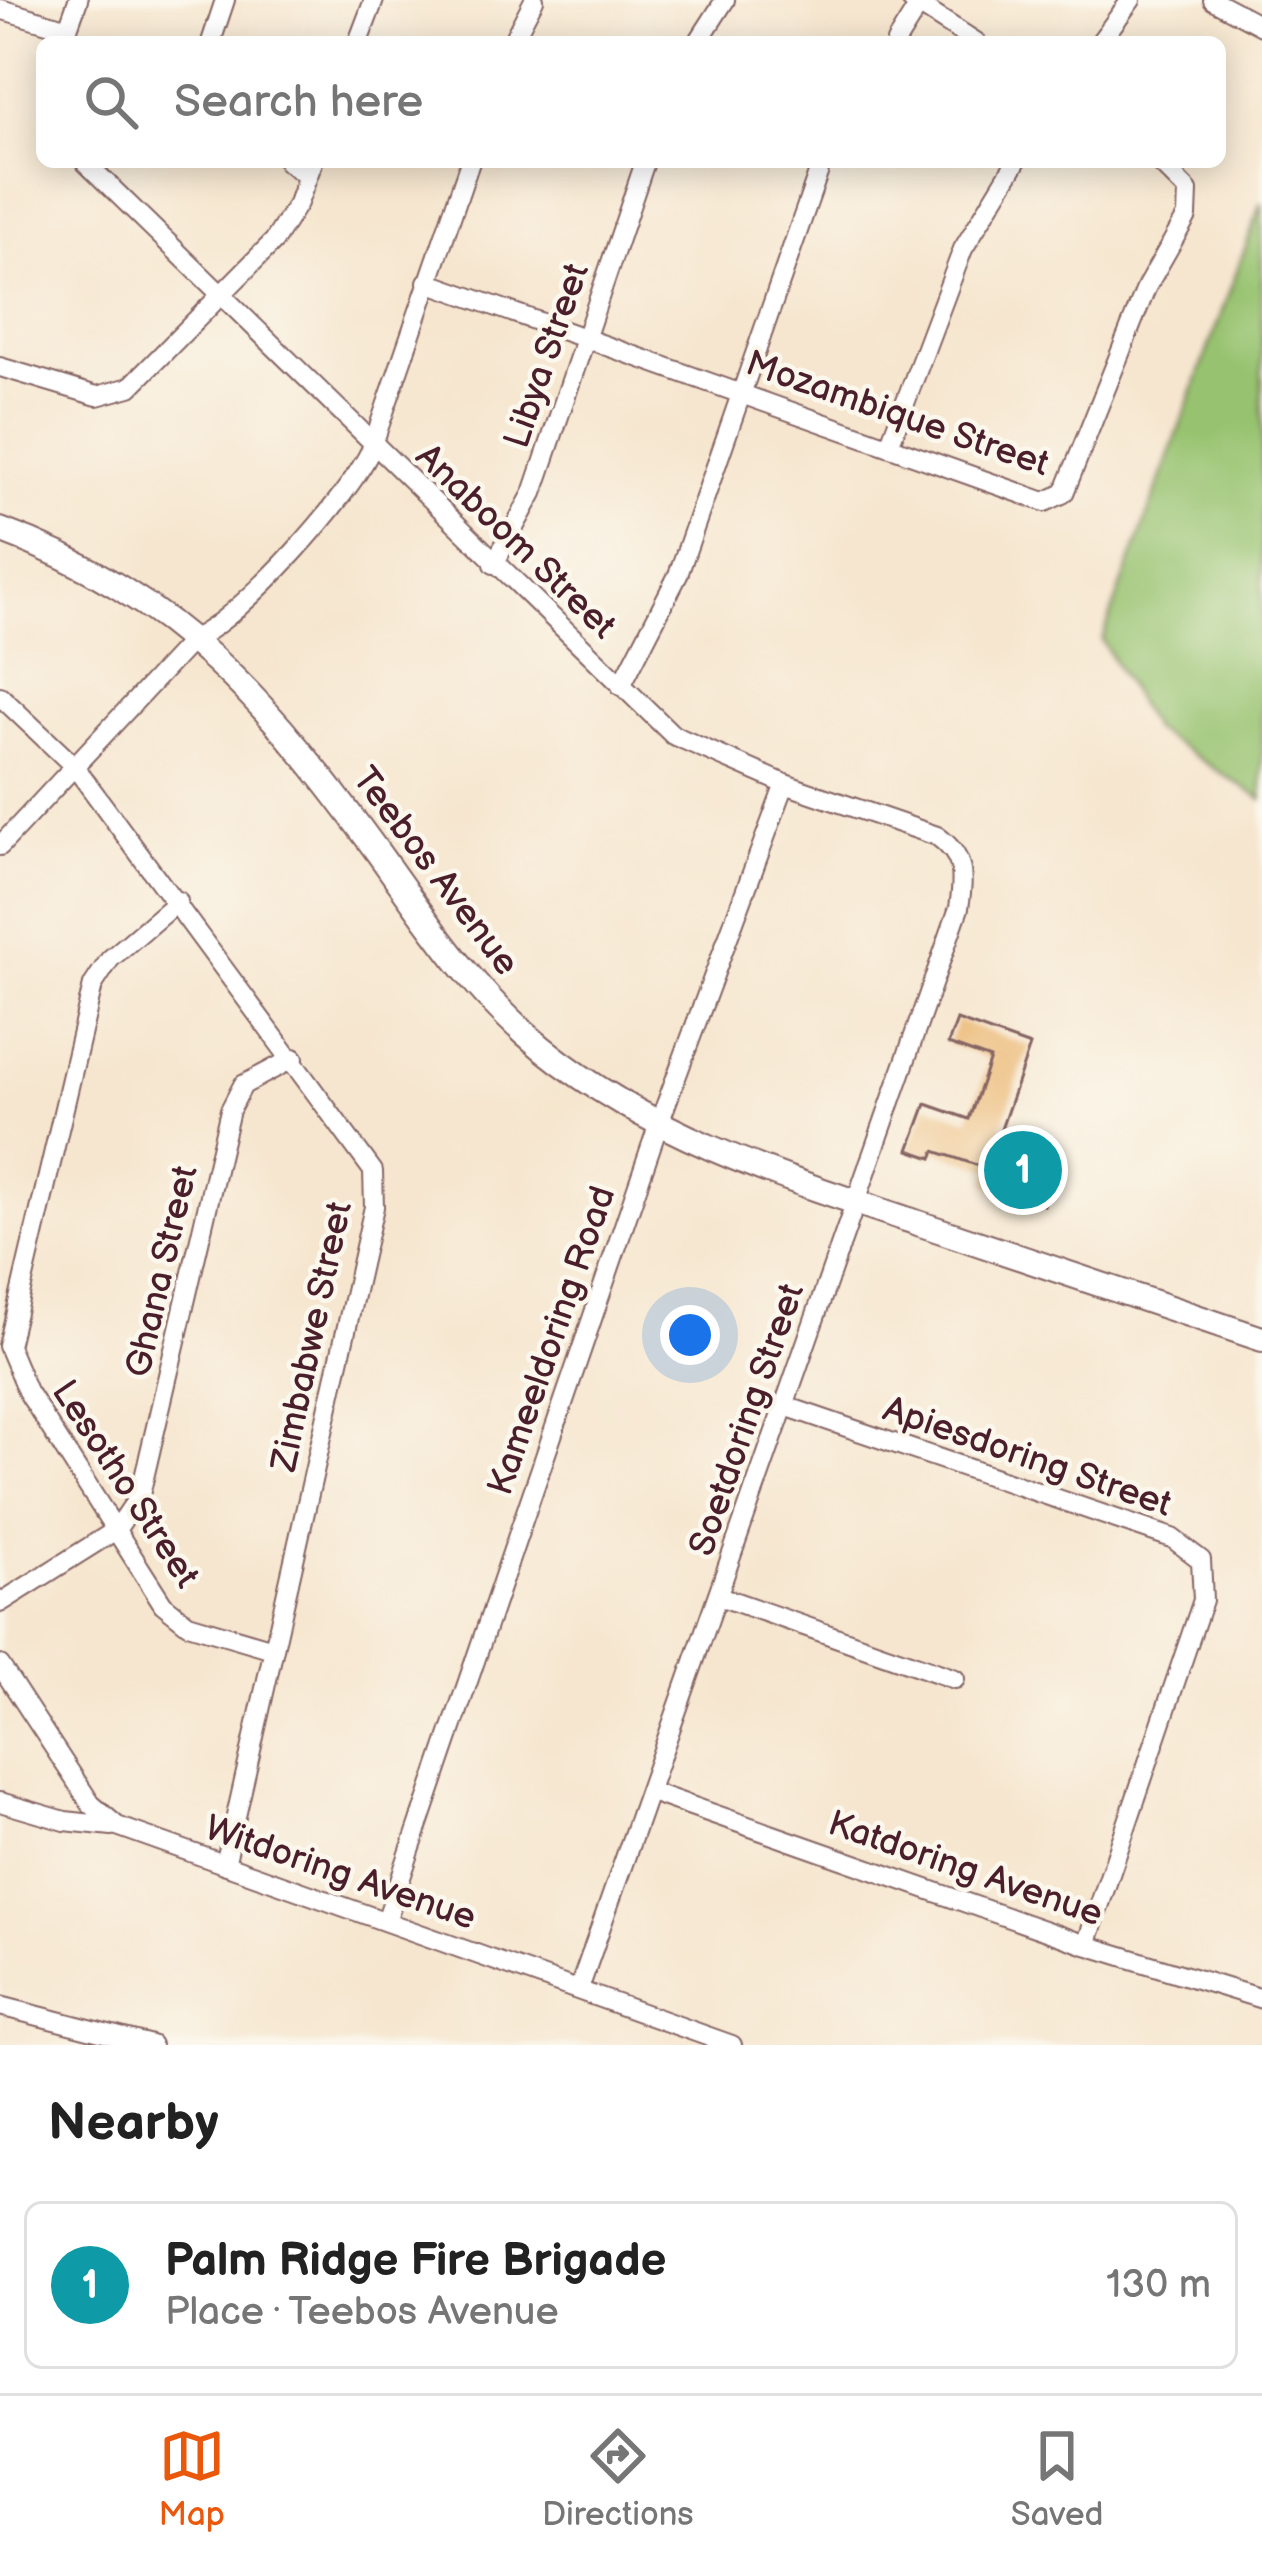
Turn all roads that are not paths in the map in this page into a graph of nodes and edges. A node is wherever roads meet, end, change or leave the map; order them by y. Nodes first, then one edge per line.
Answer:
1 (78, 0) edge
2 (225, 0) edge
3 (374, 0) edge
4 (535, 0) edge
5 (725, 0) edge
6 (1130, 0) edge
7 (1213, 0) edge
8 (915, 2) edge
9 (0, 10) edge
10 (1262, 26) edge
11 (65, 35) edge
12 (213, 36) edge
13 (360, 36) edge
14 (515, 36) edge
15 (702, 36) edge
16 (899, 36) edge
17 (967, 36) edge
18 (1104, 36) edge
19 (91, 168) edge
20 (468, 168) edge
21 (643, 168) edge
22 (819, 168) edge
23 (1012, 168) edge
24 (1165, 168) edge
25 (310, 169) edge
26 (427, 281) junction
27 (220, 294) junction
28 (587, 339) junction
29 (0, 368) edge
30 (743, 393) junction
31 (890, 443) junction
32 (372, 447) junction
33 (0, 530) edge
34 (494, 564) junction
35 (193, 639) junction
36 (621, 686) junction
37 (0, 696) edge
38 (75, 766) junction
39 (785, 784) junction
40 (0, 846) edge
41 (962, 867) joint
42 (178, 901) junction
43 (294, 1058) junction
44 (658, 1126) junction
45 (855, 1202) junction
46 (1262, 1339) edge
47 (785, 1406) junction
48 (116, 1530) junction
49 (719, 1596) junction
50 (0, 1603) edge
51 (273, 1649) junction
52 (0, 1665) edge
53 (955, 1679) dead end
54 (651, 1792) junction
55 (0, 1802) edge
56 (117, 1826) junction
57 (225, 1865) junction
58 (386, 1921) junction
59 (1086, 1945) junction
60 (579, 1989) junction
61 (1262, 2000) edge
62 (0, 2006) edge
63 (151, 2045) edge
64 (732, 2045) edge

1 - 11 street
2 - 12 street
3 - 13 street
4 - 14 street
5 - 15 street
6 - 18 street
7 - 10 street
8 - 16 street
8 - 17 street
9 - 11 street
19 - 27 street, Anaboom Street
20 - 26 street
21 - 28 street, Libya Street
22 - 30 street
23 - 31 street
24 - 31 street, Mozambique Street
25 - 27 street
26 - 28 street, Mozambique Street
26 - 32 street
27 - 29 street
27 - 32 street, Anaboom Street
28 - 30 street, Mozambique Street
28 - 34 street, Libya Street
30 - 31 street, Mozambique Street
30 - 36 street
32 - 34 street, Anaboom Street
32 - 35 street
33 - 35 street, Teebos Avenue
34 - 36 street, Anaboom Street
35 - 38 street
35 - 44 street, Teebos Avenue
36 - 39 street, Anaboom Street
37 - 38 street, Zimbabwe Street
38 - 40 street
38 - 42 street, Zimbabwe Street
39 - 41 street, Anaboom Street
39 - 44 street, Kameeldoring Road
41 - 45 street, Soetdoring Street
42 - 43 street, Zimbabwe Street
42 - 48 street, Lesotho Street
43 - 48 street, Ghana Street
43 - 51 street, Zimbabwe Street
44 - 45 street, Teebos Avenue
44 - 58 street, Kameeldoring Road
45 - 46 street, Teebos Avenue
45 - 47 street, Soetdoring Street
47 - 49 street, Soetdoring Street
47 - 59 street, Apiesdoring Street
48 - 50 street, Ghana Street
48 - 51 street, Lesotho Street
49 - 53 street
49 - 54 street, Soetdoring Street
51 - 57 street, Zimbabwe Street
52 - 56 street, Witdoring Avenue
54 - 59 street, Katdoring Avenue
54 - 60 street, Soetdoring Street
55 - 56 street
56 - 57 street, Witdoring Avenue
57 - 58 street, Witdoring Avenue
58 - 60 street, Witdoring Avenue
59 - 61 street, Katdoring Avenue
60 - 64 street, Witdoring Avenue
62 - 63 street

